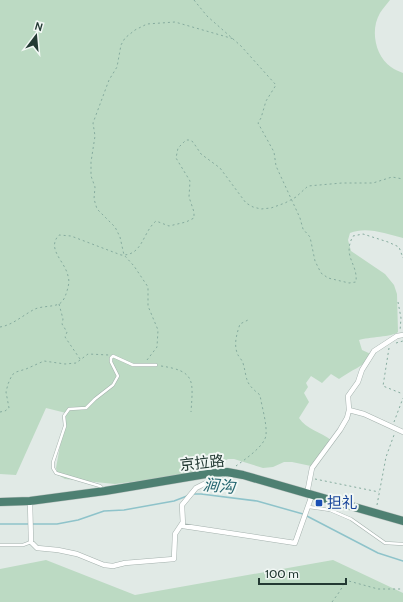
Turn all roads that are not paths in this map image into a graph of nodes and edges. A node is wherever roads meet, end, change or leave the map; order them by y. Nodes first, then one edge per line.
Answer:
1 (401, 335) edge
2 (156, 365) road end
3 (349, 410) junction
4 (403, 432) edge
5 (227, 472) junction
6 (105, 491) junction
7 (309, 494) junction
8 (30, 501) junction
9 (0, 502) edge
10 (309, 507) junction
11 (403, 521) edge
12 (183, 522) junction
13 (31, 542) junction
14 (403, 544) edge
15 (0, 545) edge

1 - 3 street
2 - 6 lane
3 - 4 street
3 - 7 street
5 - 6 highway, 京拉路
5 - 7 highway, 京拉路
5 - 12 street
6 - 8 highway, 京拉路
7 - 10 street
7 - 11 highway, 京拉路
8 - 9 highway, 京拉路
8 - 13 street
10 - 12 street
10 - 14 lane
12 - 13 street
13 - 15 lane

